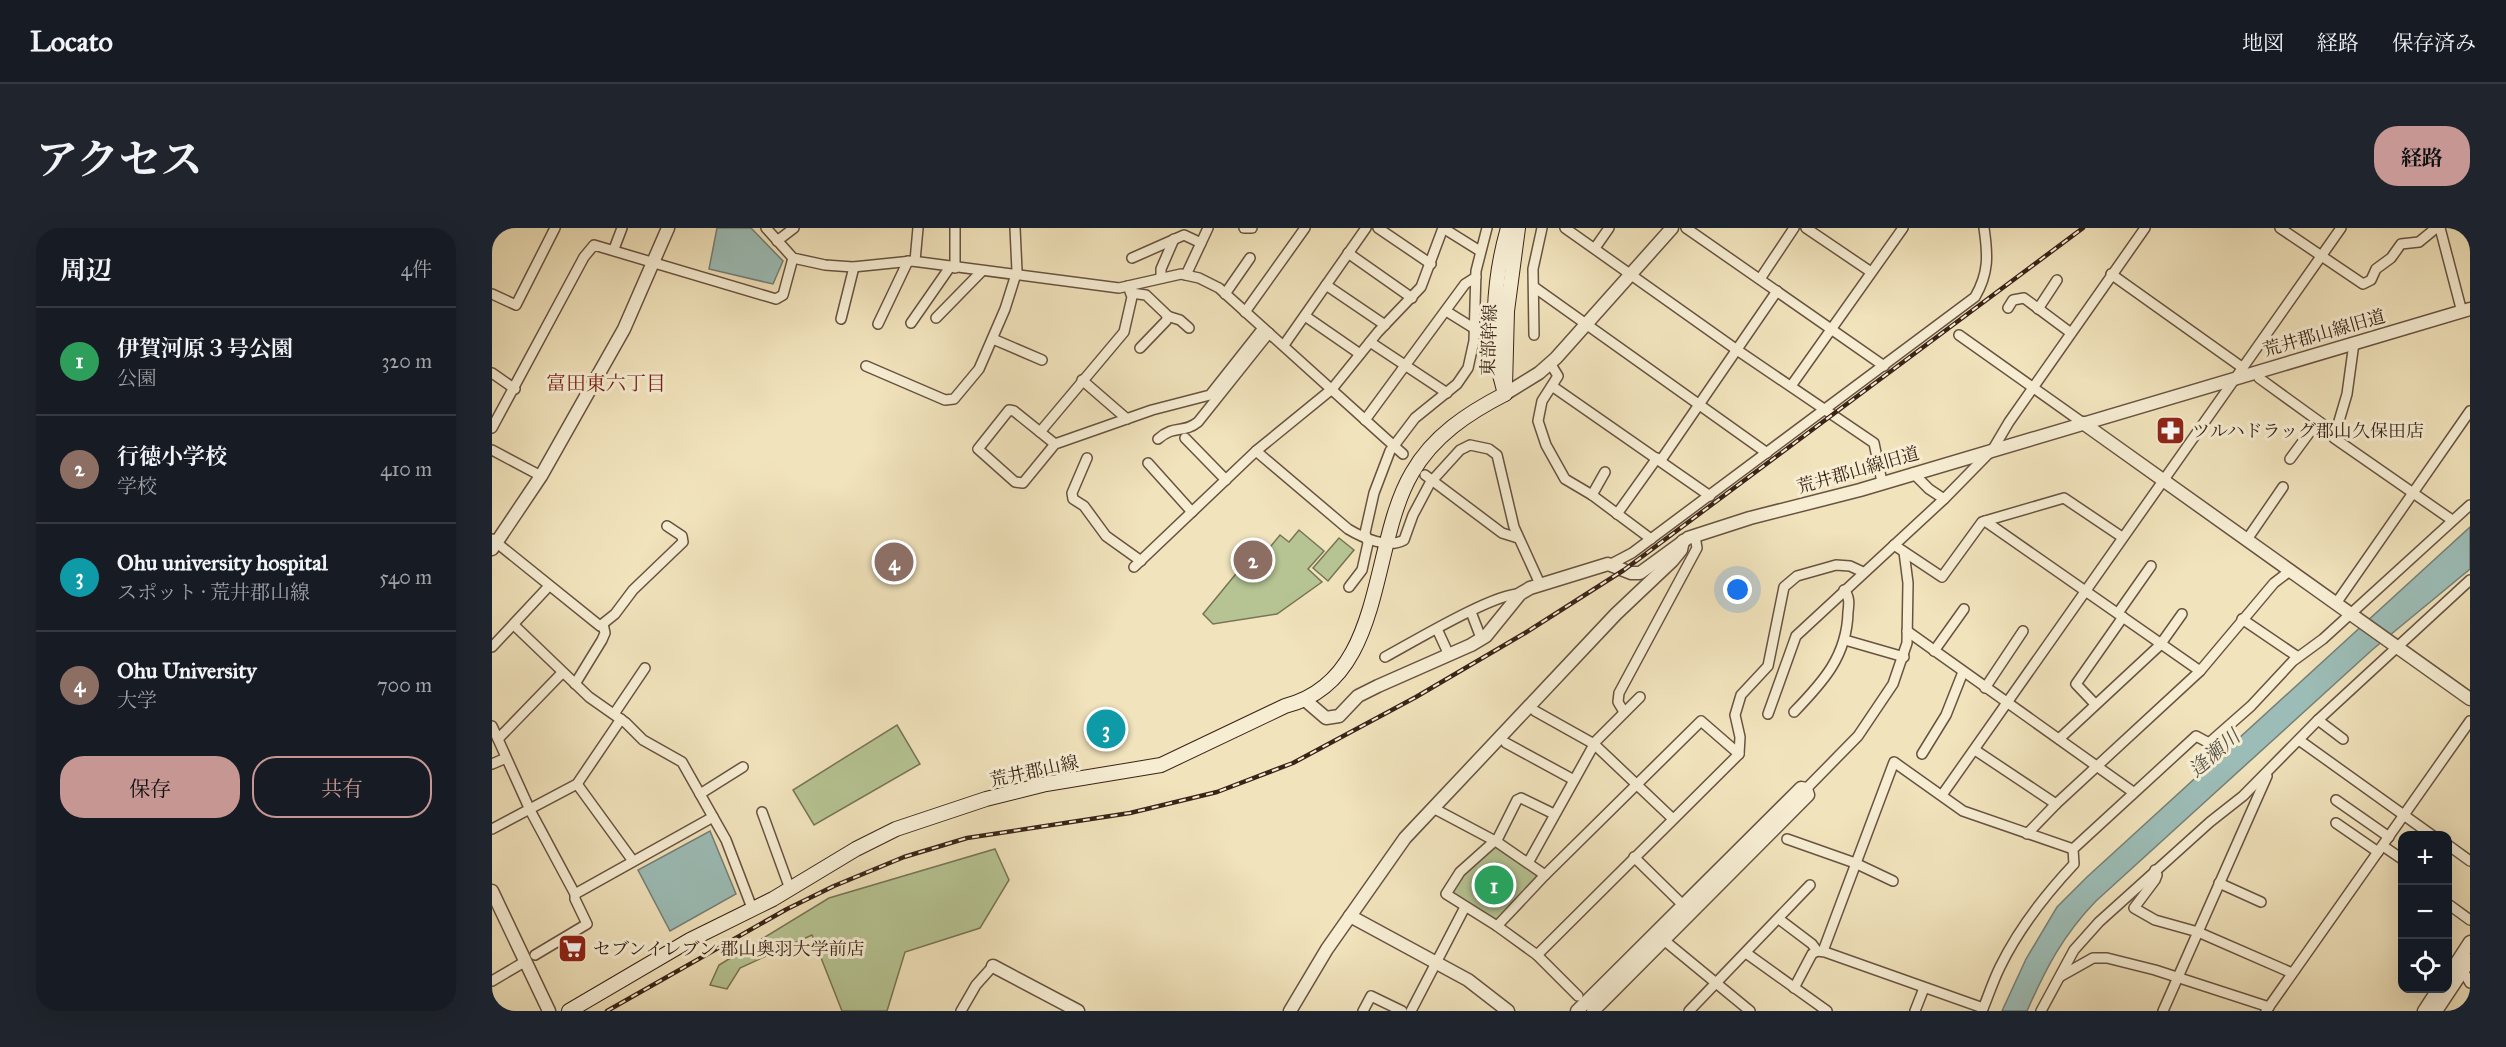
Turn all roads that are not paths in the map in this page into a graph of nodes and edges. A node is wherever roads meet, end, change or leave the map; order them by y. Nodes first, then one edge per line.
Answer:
1 (555, 228) edge
2 (622, 228) edge
3 (668, 228) edge
4 (766, 228) edge
5 (794, 228) edge
6 (918, 228) edge
7 (955, 228) edge
8 (1015, 228) edge
9 (1208, 228) edge
10 (1244, 228) edge
11 (1252, 228) edge
12 (1305, 228) edge
13 (1366, 228) edge
14 (1378, 228) edge
15 (1443, 228) edge
16 (1487, 228) edge
17 (1508, 228) edge
18 (1518, 228) edge
19 (1542, 228) edge
20 (1565, 228) edge
21 (1609, 228) edge
22 (1672, 228) edge
23 (1686, 228) edge
24 (1794, 228) edge
25 (1806, 228) edge
26 (1903, 228) edge
27 (1984, 228) edge
28 (2145, 228) edge
29 (2280, 228) edge
30 (2341, 228) edge
31 (2438, 228) edge
32 (1174, 239) junction
33 (777, 241) junction
34 (1200, 243) junction
35 (1595, 248) junction
36 (614, 249) junction
37 (1480, 251) junction
38 (1348, 254) junction
39 (2321, 257) junction
40 (793, 258) junction
41 (1132, 258) dead end
42 (1250, 258) dead end
43 (911, 261) junction
44 (655, 262) junction
45 (1431, 264) junction
46 (854, 267) junction
47 (952, 268) junction
48 (982, 271) junction
49 (1871, 272) junction
50 (1630, 273) junction
51 (2111, 274) junction
52 (1186, 275) junction
53 (1015, 276) junction
54 (1161, 277) junction
55 (1476, 277) junction
56 (1760, 279) junction
57 (2057, 280) dead end
58 (1326, 285) junction
59 (1533, 287) junction
60 (1130, 290) junction
61 (1777, 291) junction
62 (492, 294) edge
63 (1225, 294) junction
64 (1412, 298) junction
65 (2008, 308) dead end
66 (2038, 309) junction
67 (2466, 310) edge
68 (1446, 311) junction
69 (1245, 312) junction
70 (1167, 316) junction
71 (1305, 316) junction
72 (936, 318) dead end
73 (842, 319) dead end
74 (911, 323) dead end
75 (1586, 323) junction
76 (878, 324) dead end
77 (1385, 325) junction
78 (1189, 328) dead end
79 (1832, 329) junction
80 (1266, 330) junction
81 (1475, 330) junction
82 (2071, 333) junction
83 (1534, 335) dead end
84 (1959, 335) dead end
85 (993, 339) junction
86 (1371, 342) junction
87 (2354, 343) junction
88 (1284, 345) junction
89 (1140, 348) dead end
90 (1737, 350) junction
91 (1360, 354) junction
92 (1042, 360) dead end
93 (1550, 363) junction
94 (866, 366) dead end
95 (1405, 366) junction
96 (1884, 366) junction
97 (2258, 371) junction
98 (2240, 372) junction
99 (492, 373) edge
100 (1082, 380) junction
101 (1552, 386) junction
102 (1791, 386) junction
103 (2033, 387) junction
104 (515, 388) junction
105 (1332, 389) junction
106 (1447, 393) junction
107 (1505, 394) junction
108 (1700, 404) junction
109 (1826, 410) junction
110 (2470, 411) edge
111 (1127, 419) junction
112 (1365, 420) junction
113 (2318, 421) junction
114 (2083, 423) junction
115 (492, 428) edge
116 (1040, 432) junction
117 (2335, 433) junction
118 (1185, 438) dead end
119 (1158, 439) dead end
120 (1055, 444) junction
121 (1393, 446) junction
122 (1993, 449) junction
123 (492, 450) edge
124 (1256, 451) junction
125 (1767, 453) junction
126 (1402, 454) dead end
127 (1087, 458) dead end
128 (1659, 459) junction
129 (2290, 459) dead end
130 (1148, 463) dead end
131 (1605, 472) dead end
132 (1913, 473) junction
133 (541, 476) junction
134 (1428, 478) junction
135 (2163, 479) junction
136 (1226, 480) junction
137 (1882, 482) junction
138 (2283, 487) dead end
139 (2414, 492) junction
140 (1592, 495) junction
141 (1710, 496) junction
142 (1944, 499) junction
143 (2470, 505) edge
144 (1192, 512) junction
145 (1617, 514) junction
146 (2452, 520) junction
147 (1985, 521) junction
148 (667, 526) dead end
149 (1695, 536) junction
150 (2122, 537) junction
151 (1367, 538) junction
152 (1518, 538) junction
153 (2248, 538) junction
154 (1651, 539) junction
155 (1683, 541) junction
156 (1385, 543) junction
157 (494, 544) edge
158 (1894, 545) junction
159 (1904, 552) junction
160 (1611, 564) junction
161 (2151, 566) dead end
162 (2291, 570) junction
163 (1863, 572) junction
164 (2470, 580) edge
165 (1540, 584) junction
166 (549, 586) junction
167 (1349, 587) dead end
168 (1844, 590) junction
169 (2087, 591) junction
170 (1520, 594) junction
171 (2337, 602) junction
172 (1964, 609) dead end
173 (1471, 612) junction
174 (2351, 613) junction
175 (2182, 614) dead end
176 (2120, 615) junction
177 (2242, 619) junction
178 (603, 624) junction
179 (514, 626) junction
180 (1437, 628) junction
181 (1907, 631) junction
182 (2023, 631) dead end
183 (1481, 638) junction
184 (1845, 640) junction
185 (2160, 645) junction
186 (492, 647) edge
187 (2397, 648) junction
188 (1934, 651) junction
189 (1449, 655) junction
190 (1385, 657) dead end
191 (1904, 657) junction
192 (2298, 657) junction
193 (645, 668) dead end
194 (2200, 671) junction
195 (1963, 672) junction
196 (562, 673) junction
197 (574, 684) junction
198 (1985, 688) junction
199 (1640, 697) dead end
200 (2470, 699) edge
201 (1305, 700) junction
202 (2007, 704) junction
203 (2096, 704) junction
204 (1535, 711) dead end
205 (1624, 712) junction
206 (1794, 712) dead end
207 (1768, 714) dead end
208 (617, 717) junction
209 (2318, 720) junction
210 (2470, 721) edge
211 (492, 726) edge
212 (498, 739) junction
213 (2059, 739) junction
214 (2343, 739) dead end
215 (2299, 740) junction
216 (1506, 742) dead end
217 (1594, 744) junction
218 (1975, 750) junction
219 (1739, 754) junction
220 (1922, 754) dead end
221 (506, 758) junction
222 (492, 764) edge
223 (2097, 766) junction
224 (743, 767) dead end
225 (2266, 774) junction
226 (1574, 780) junction
227 (577, 784) junction
228 (1638, 786) junction
229 (1806, 789) joint
230 (2133, 792) junction
231 (700, 794) junction
232 (1942, 795) junction
233 (2337, 800) dead end
234 (2056, 804) junction
235 (1433, 808) junction
236 (530, 810) junction
237 (762, 812) dead end
238 (1554, 814) junction
239 (2404, 815) junction
240 (713, 817) junction
241 (1673, 819) junction
242 (2336, 824) dead end
243 (492, 829) edge
244 (2426, 831) edge
245 (2027, 834) junction
246 (2389, 837) junction
247 (1787, 839) dead end
248 (1495, 841) junction
249 (2452, 848) edge
250 (2073, 849) junction
251 (2380, 849) junction
252 (1634, 857) junction
253 (2398, 858) edge
254 (633, 861) junction
255 (2470, 861) edge
256 (1528, 863) junction
257 (1855, 863) junction
258 (2156, 870) junction
259 (1545, 875) junction
260 (1893, 881) dead end
261 (2219, 883) junction
262 (1810, 885) dead end
263 (790, 889) junction
264 (492, 891) edge
265 (575, 894) junction
266 (2261, 902) dead end
267 (1465, 907) junction
268 (2452, 907) edge
269 (752, 908) junction
270 (1687, 909) junction
271 (1350, 916) junction
272 (1779, 919) junction
273 (2470, 920) edge
274 (1497, 926) junction
275 (2198, 932) junction
276 (1665, 941) junction
277 (2470, 942) edge
278 (1820, 951) junction
279 (1746, 953) junction
280 (1537, 955) junction
281 (531, 958) junction
282 (2470, 960) edge
283 (1437, 962) junction
284 (993, 966) joint
285 (2452, 970) edge
286 (2463, 971) junction
287 (2292, 974) junction
288 (2060, 976) junction
289 (2178, 979) junction
290 (492, 981) edge
291 (2470, 983) edge
292 (1716, 984) junction
293 (1794, 988) junction
294 (1924, 988) junction
295 (2436, 993) edge
296 (1578, 996) dead end
297 (2041, 1009) edge
298 (2267, 1009) edge
299 (1822, 1010) edge
300 (1982, 1010) edge
301 (549, 1011) edge
302 (569, 1011) edge
303 (961, 1011) edge
304 (1078, 1011) edge
305 (1290, 1011) edge
306 (1363, 1011) edge
307 (1402, 1011) edge
308 (1411, 1011) edge
309 (1508, 1011) edge
310 (1577, 1011) edge
311 (1593, 1011) edge
312 (1689, 1011) edge
313 (1750, 1011) edge
314 (1915, 1011) edge
315 (2052, 1011) edge
316 (2163, 1011) edge
317 (2424, 1011) edge
318 (2436, 1011) edge

1 - 62 street
2 - 36 street
3 - 44 street
4 - 33 street
5 - 33 street
6 - 43 street
7 - 47 street
8 - 53 street
9 - 34 street
10 - 11 street
12 - 69 street
13 - 38 street
14 - 45 street
15 - 37 street
15 - 45 street
16 - 37 street
17 - 107 main road, 東部幹線
18 - 107 main road, 東部幹線
19 - 59 street
20 - 35 street
21 - 35 street
22 - 50 street
23 - 56 street
24 - 56 street
25 - 49 street
26 - 49 street
27 - 96 street
28 - 51 street
29 - 39 street
30 - 39 street
31 - 39 street
31 - 67 street
32 - 34 street
32 - 41 street
32 - 54 street
33 - 40 street
34 - 52 street
35 - 50 street
36 - 44 street
36 - 104 street
37 - 55 street
38 - 58 street
38 - 64 street
39 - 98 street
40 - 44 street
40 - 46 street
42 - 63 street
43 - 46 street
43 - 47 street
43 - 76 street
44 - 133 street
45 - 64 street
46 - 73 street
47 - 48 street
47 - 74 street
48 - 53 street
48 - 72 street
49 - 79 street
50 - 75 street
50 - 90 street
51 - 82 street
51 - 98 street
52 - 54 street
52 - 63 street
53 - 60 street
53 - 85 street
54 - 60 street
55 - 68 street
55 - 81 street
56 - 61 street
57 - 66 street
58 - 71 street
58 - 77 street
59 - 75 street
59 - 83 street
60 - 70 street
60 - 100 street
61 - 79 street
61 - 90 street
63 - 69 street
64 - 77 street
65 - 66 street
66 - 82 street
67 - 87 street, 荒井郡山線旧道
68 - 81 street
68 - 95 street
69 - 80 street
70 - 78 street
70 - 89 street
71 - 88 street
71 - 91 street
75 - 93 street
75 - 108 street
77 - 86 street
79 - 96 street
79 - 102 street
80 - 88 street
80 - 111 street
80 - 119 street
81 - 106 street
82 - 103 street
84 - 103 street
85 - 92 street
85 - 94 street
86 - 91 street
86 - 95 street
87 - 97 street, 荒井郡山線旧道
87 - 117 street
88 - 105 street
90 - 102 street
90 - 108 street
91 - 105 street
93 - 101 street
93 - 107 street
95 - 106 street
95 - 112 street
96 - 109 street
97 - 98 street, 荒井郡山線旧道
97 - 113 street
98 - 114 street, 荒井郡山線旧道
98 - 135 street
99 - 104 street
100 - 111 street
100 - 116 street
101 - 128 street
101 - 140 street
102 - 109 street
103 - 114 street
103 - 122 street
104 - 115 street
105 - 112 street
105 - 124 street
106 - 121 street
107 - 156 main road, 荒井郡山線
108 - 125 street
108 - 128 street
109 - 125 street
109 - 137 street
110 - 139 street
111 - 120 street
112 - 121 street
113 - 117 street
113 - 129 street
114 - 122 street, 荒井郡山線旧道
114 - 135 street
116 - 120 street
116 - 120 street
117 - 139 street
118 - 136 street
121 - 126 street
121 - 151 street
122 - 132 street, 荒井郡山線旧道
122 - 142 street
123 - 133 street
124 - 136 street
124 - 151 street
125 - 141 street
127 - 144 street
128 - 141 street
128 - 145 street
130 - 144 street
131 - 140 street
132 - 137 street, 荒井郡山線旧道
132 - 142 street
133 - 157 street
134 - 152 street
134 - 152 street
134 - 156 street
135 - 150 street
135 - 153 street
136 - 144 street
137 - 149 street, 荒井郡山線旧道
138 - 153 street
139 - 146 street
139 - 171 street
140 - 145 street
141 - 154 street
142 - 158 street
143 - 146 street
145 - 154 street
146 - 174 street
147 - 150 street
147 - 159 street
147 - 169 street
148 - 178 street
149 - 155 street, 荒井郡山線旧道
149 - 205 street
150 - 169 street
151 - 156 street
151 - 167 street
152 - 165 street
153 - 162 street
154 - 160 street
155 - 160 street, 荒井郡山線旧道
155 - 235 street
156 - 201 main road, 荒井郡山線
157 - 166 street
158 - 159 street
158 - 163 street
159 - 181 street
160 - 165 street
161 - 176 street
162 - 171 street
162 - 177 street
163 - 168 street
163 - 219 street
164 - 187 street
165 - 170 street
166 - 178 street
166 - 179 street
168 - 184 street
168 - 207 street
169 - 176 street
169 - 202 street
170 - 173 street
170 - 183 street
171 - 174 street
172 - 188 street
173 - 180 street
173 - 183 street
174 - 187 street
174 - 192 street
175 - 185 street
176 - 185 street
176 - 203 street
177 - 192 street
177 - 194 street
178 - 197 street
179 - 186 street
179 - 196 street
180 - 189 street
180 - 190 street
181 - 188 street
181 - 191 street
182 - 198 street
183 - 189 street
184 - 191 street
184 - 206 street
185 - 194 street
185 - 203 street
187 - 200 street
187 - 209 street
188 - 195 street
189 - 201 street
191 - 229 street
192 - 230 street
193 - 208 street
194 - 223 street
195 - 198 street
195 - 220 street
196 - 197 street
196 - 212 street
197 - 208 street
198 - 202 street
199 - 205 street
201 - 263 main road, 荒井郡山線
202 - 213 street
202 - 218 street
203 - 213 street
204 - 217 street
205 - 217 street
208 - 227 street
208 - 231 street
209 - 214 street
209 - 215 street
210 - 239 street
211 - 212 street
212 - 221 street
213 - 223 street
215 - 225 street
215 - 239 street
216 - 226 street
217 - 226 street
217 - 228 street
218 - 232 street
218 - 234 street
219 - 228 street
219 - 241 street
221 - 222 street
221 - 236 street
223 - 230 street
223 - 234 street
224 - 231 street
225 - 258 street
225 - 261 street
226 - 238 street
227 - 236 street
227 - 254 street
228 - 241 street
228 - 259 street
229 - 270 street
230 - 250 street
231 - 240 street
232 - 245 street
232 - 257 street
233 - 246 street
234 - 245 street
235 - 248 street
235 - 271 street
236 - 243 street
236 - 265 street
237 - 263 street
238 - 248 street
238 - 256 street
239 - 244 street
239 - 246 street
240 - 254 street
240 - 269 street
241 - 252 street
242 - 251 street
245 - 250 street
246 - 251 street
247 - 257 street
248 - 256 street
248 - 267 street
249 - 255 street
250 - 300 street
251 - 253 street
251 - 287 street
252 - 270 street
252 - 280 street
254 - 265 street
256 - 259 street
257 - 260 street
257 - 278 street
258 - 275 street
258 - 288 street
259 - 274 street
261 - 266 street
261 - 275 street
262 - 272 street
263 - 269 main road, 荒井郡山線
264 - 281 street
265 - 281 street
267 - 274 street
267 - 283 street
268 - 273 street
269 - 302 main road, 荒井郡山線
270 - 276 street
270 - 310 street
271 - 283 street
271 - 305 street
272 - 278 street
272 - 279 street
274 - 280 street
275 - 287 street
275 - 289 street
276 - 292 street
276 - 311 street
277 - 285 street
278 - 293 street
278 - 294 street
279 - 292 street
279 - 293 street
280 - 296 street
281 - 290 street
281 - 301 street
282 - 286 street
283 - 308 street
283 - 309 street
284 - 303 street
284 - 304 street
286 - 291 street
286 - 318 street
287 - 298 street
288 - 289 street
288 - 297 street
289 - 298 street
289 - 316 street
292 - 312 street
292 - 313 street
293 - 299 street
294 - 300 street
294 - 314 street
295 - 317 street
297 - 315 street
306 - 307 street

